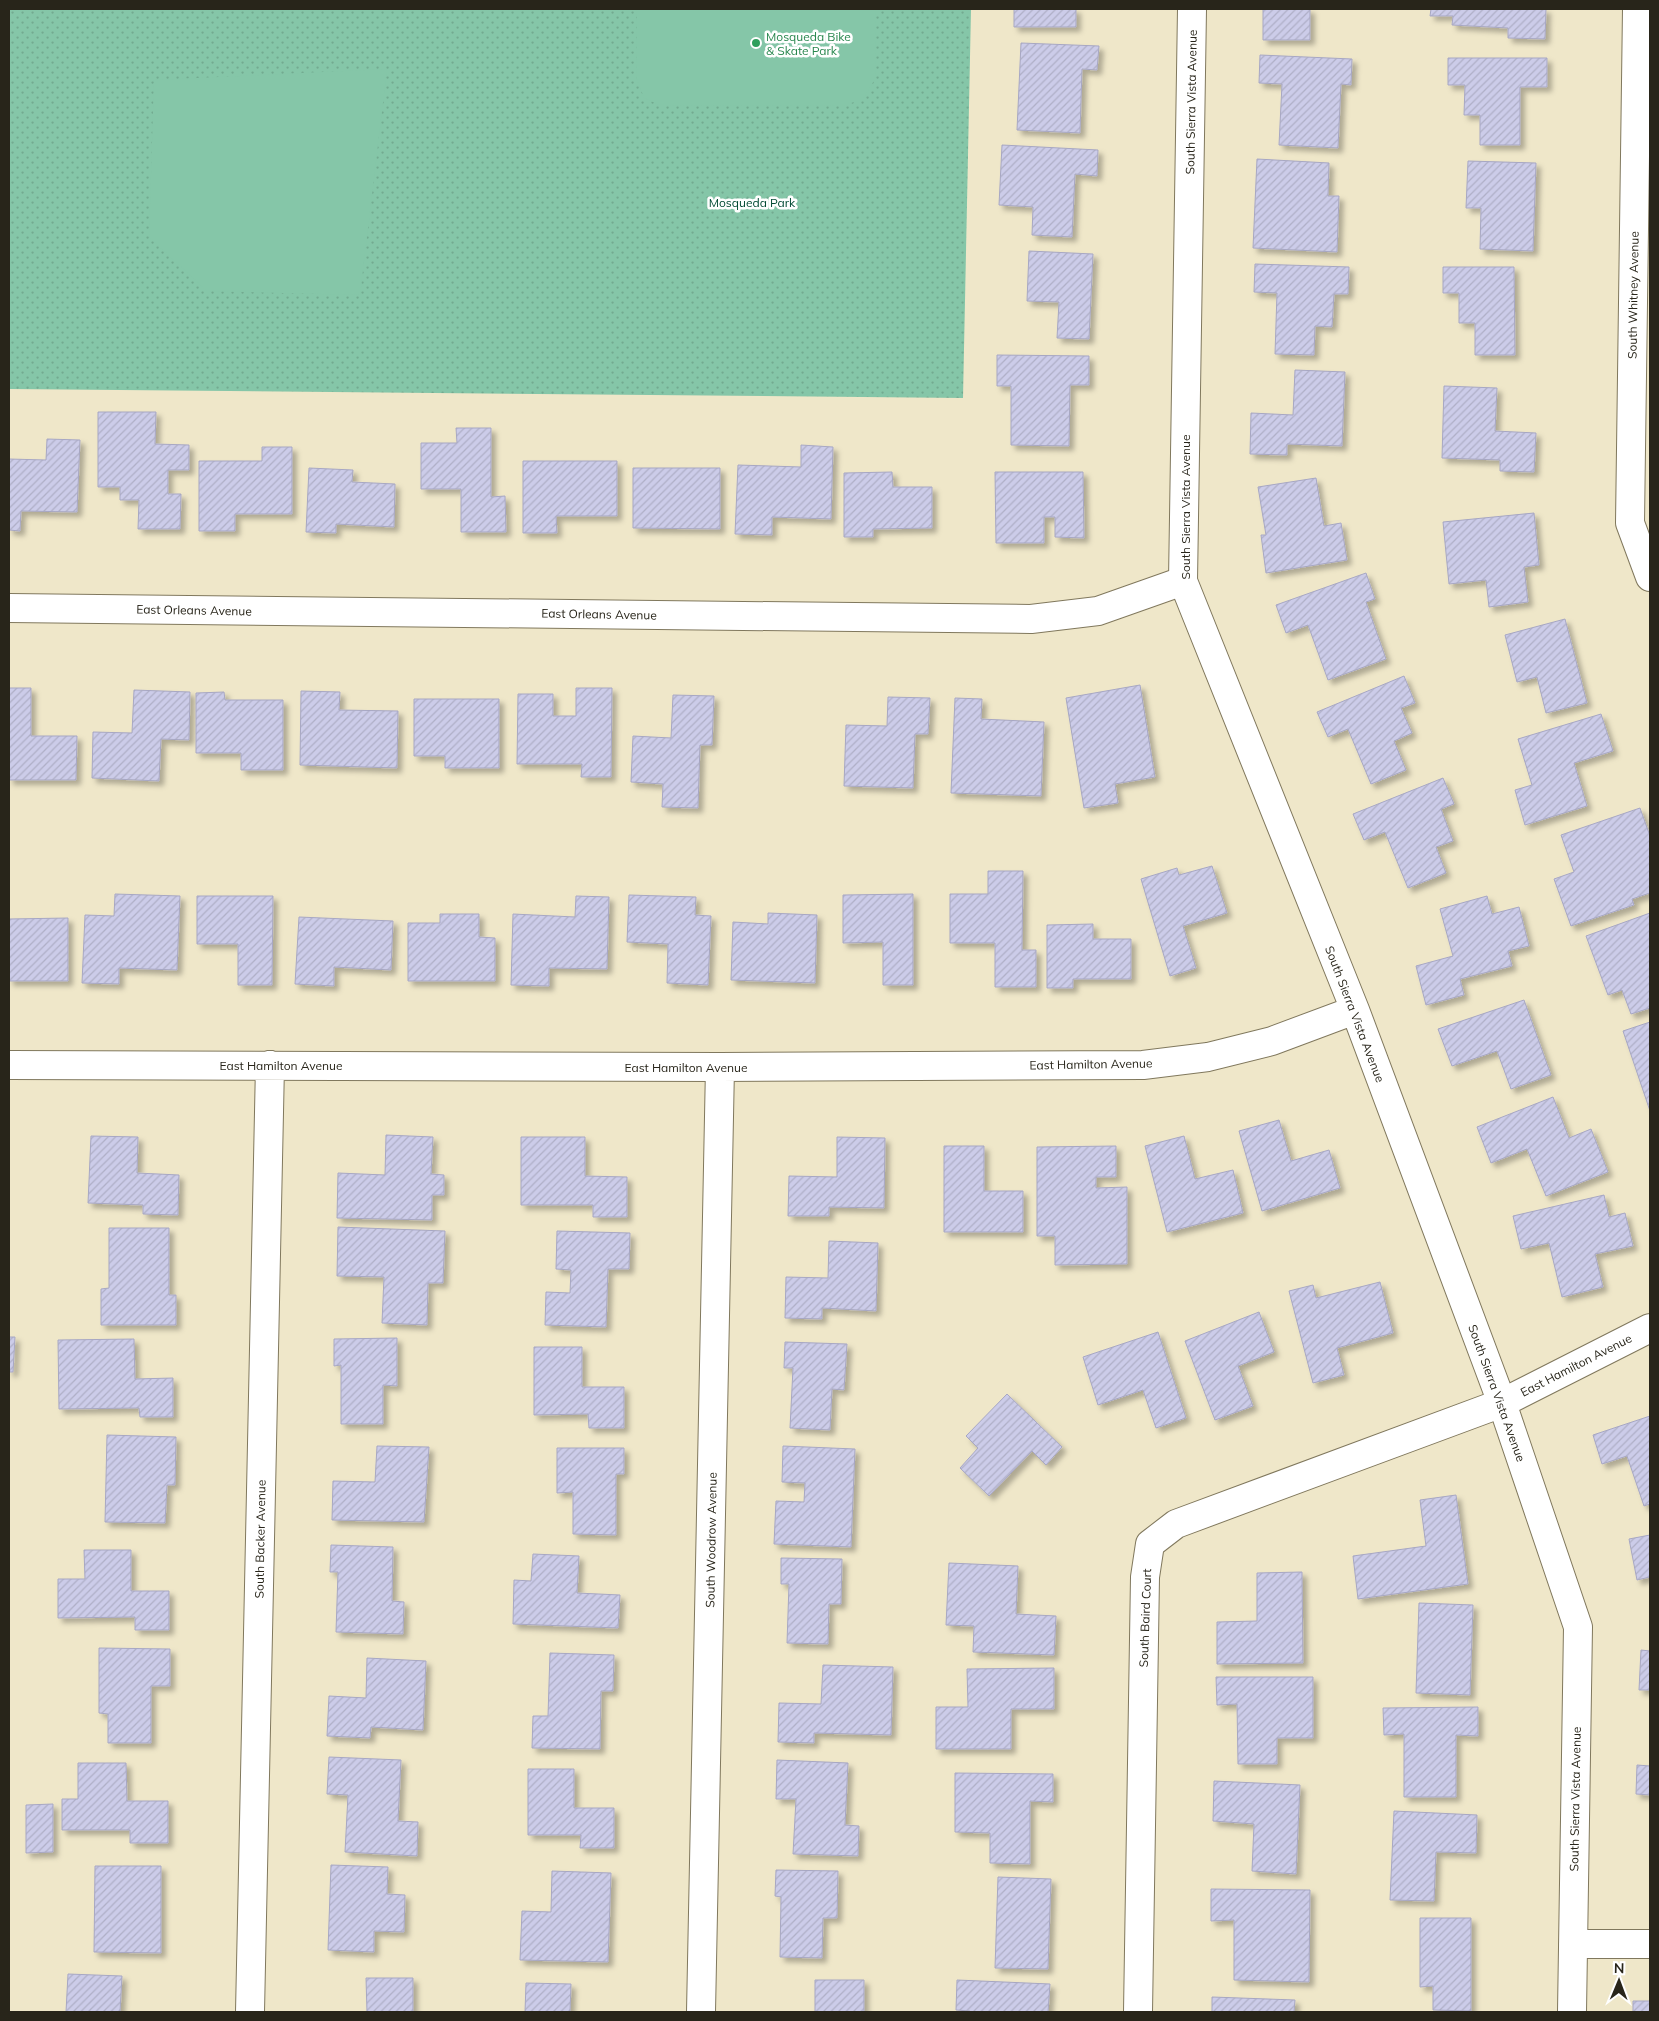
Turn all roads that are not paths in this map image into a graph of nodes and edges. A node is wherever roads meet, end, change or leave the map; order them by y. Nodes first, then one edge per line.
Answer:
1 (1192, 9) edge
2 (1637, 9) edge
3 (1650, 577) edge
4 (1183, 581) junction
5 (9, 608) edge
6 (1355, 1010) junction
7 (9, 1065) edge
8 (270, 1065) junction
9 (720, 1067) junction
10 (1650, 1328) edge
11 (1502, 1403) junction
12 (1573, 1944) junction
13 (1650, 1944) edge
14 (250, 2012) edge
15 (702, 2012) edge
16 (1138, 2012) edge
17 (1572, 2012) edge

1 - 4 street, South Sierra Vista Avenue
2 - 3 street, South Whitney Avenue
4 - 5 street, East Orleans Avenue
4 - 6 street, South Sierra Vista Avenue
6 - 9 street, East Hamilton Avenue
6 - 11 street, South Sierra Vista Avenue
7 - 8 street, East Hamilton Avenue
8 - 9 street, East Hamilton Avenue
8 - 14 street, South Backer Avenue
9 - 15 street, South Woodrow Avenue
10 - 11 street, East Hamilton Avenue
11 - 12 street, South Sierra Vista Avenue
11 - 16 street, South Baird Court
12 - 13 street
12 - 17 street, South Sierra Vista Avenue

